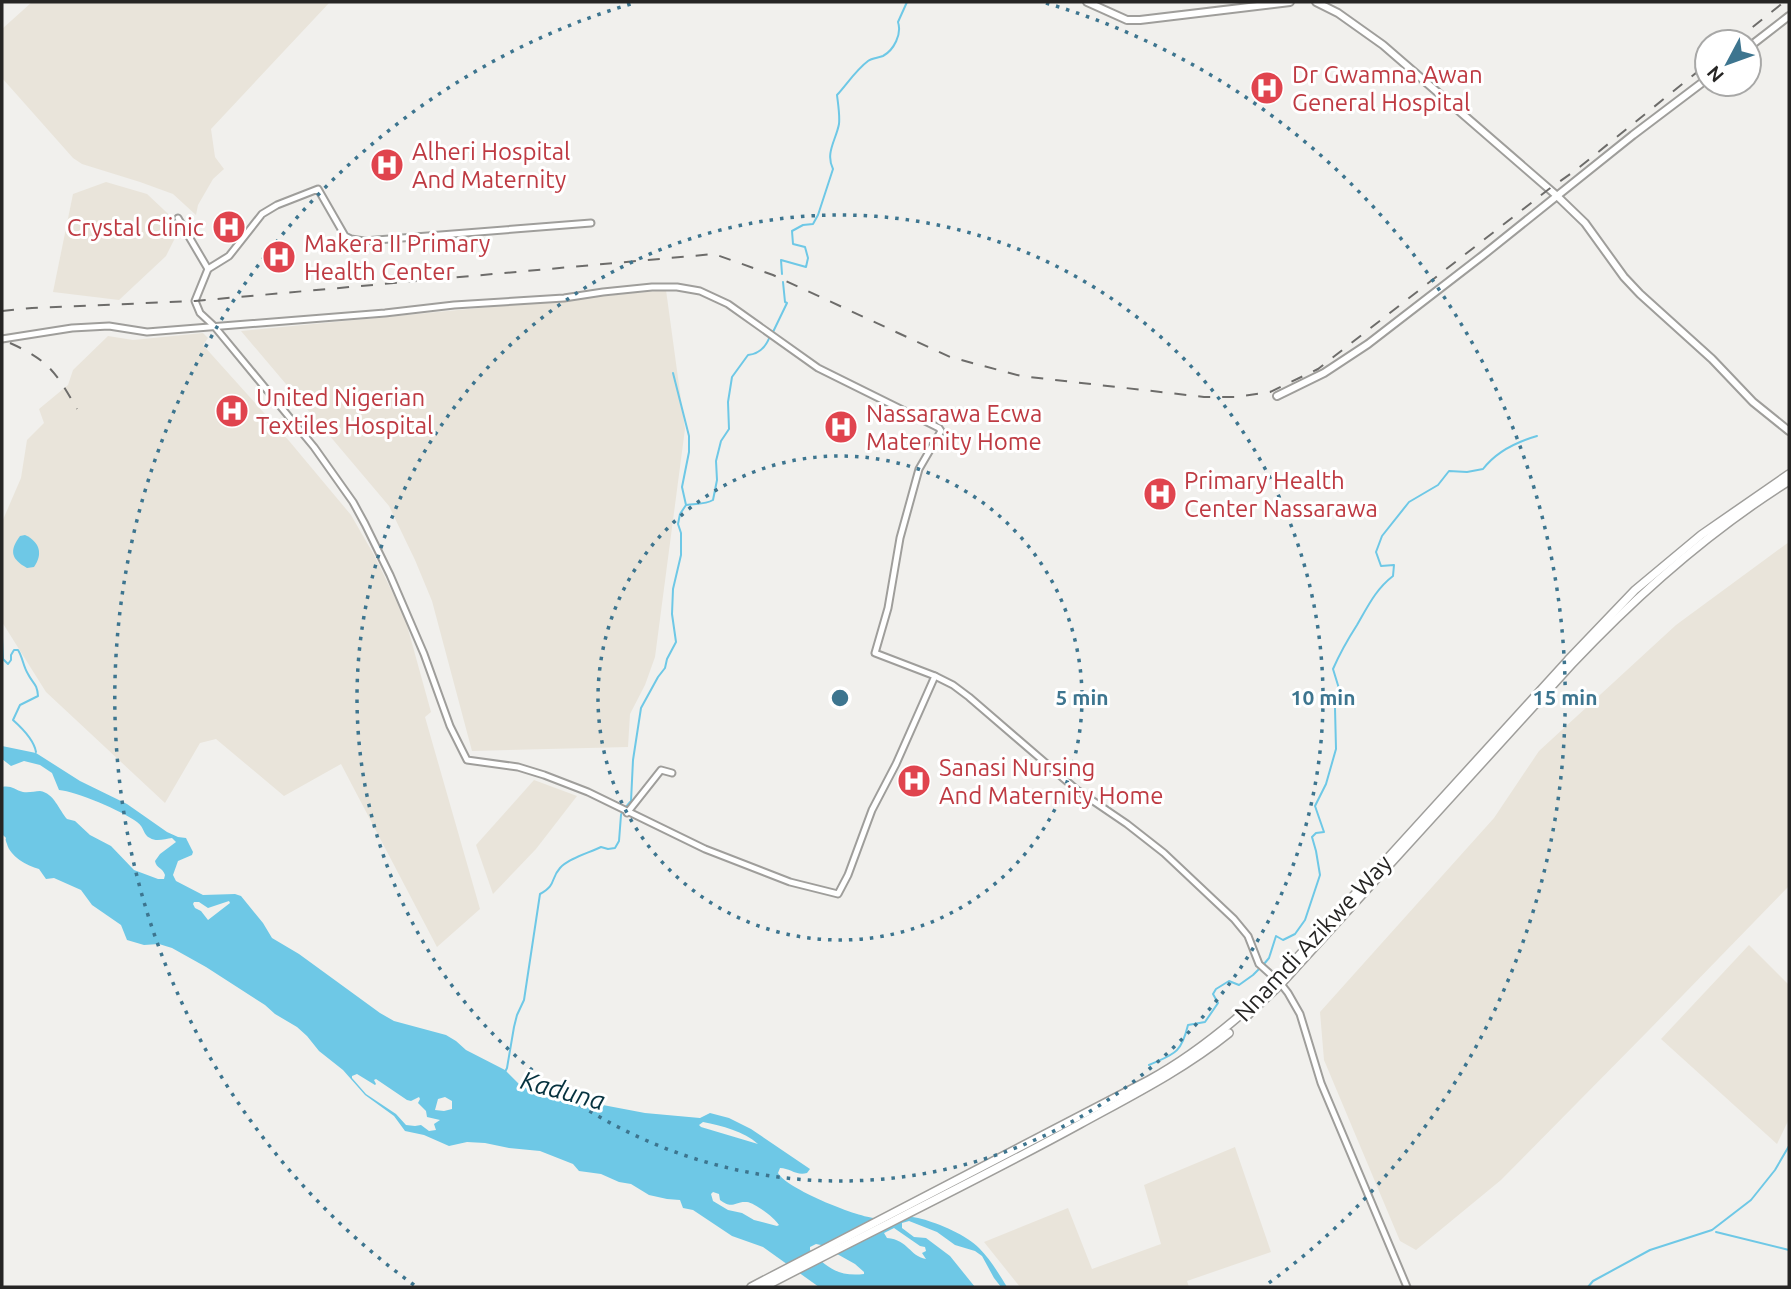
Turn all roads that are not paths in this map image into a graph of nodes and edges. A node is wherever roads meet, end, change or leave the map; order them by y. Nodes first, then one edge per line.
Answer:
1 (1087, 2) edge
2 (1290, 2) edge
3 (1316, 2) edge
4 (1789, 16) edge
5 (1763, 36) edge
6 (1693, 90) edge
7 (1556, 195) junction
8 (178, 218) dead end
9 (591, 223) dead end
10 (208, 269) junction
11 (214, 326) junction
12 (2, 339) edge
13 (1277, 396) dead end
14 (1789, 431) edge
15 (1789, 474) edge
16 (1789, 481) edge
17 (935, 676) junction
18 (672, 773) dead end
19 (627, 813) junction
20 (1279, 982) junction
21 (773, 1279) junction
22 (751, 1287) edge
23 (764, 1287) edge
24 (1407, 1287) edge

1 - 2 main road
3 - 7 main road
4 - 5 main road
6 - 7 main road
7 - 13 main road
7 - 14 main road
8 - 10 street
9 - 10 street
10 - 11 street
11 - 12 street
11 - 17 street
11 - 19 street
15 - 20 highway, Nnamdi Azikwe Way
16 - 20 highway, Nnamdi Azikwe Way
17 - 19 street
17 - 20 street
18 - 19 street
20 - 21 highway, Nnamdi Azikwe Way
20 - 24 street
21 - 22 highway, Nnamdi Azikwe Way
21 - 23 highway, Nnamdi Azikwe Way

